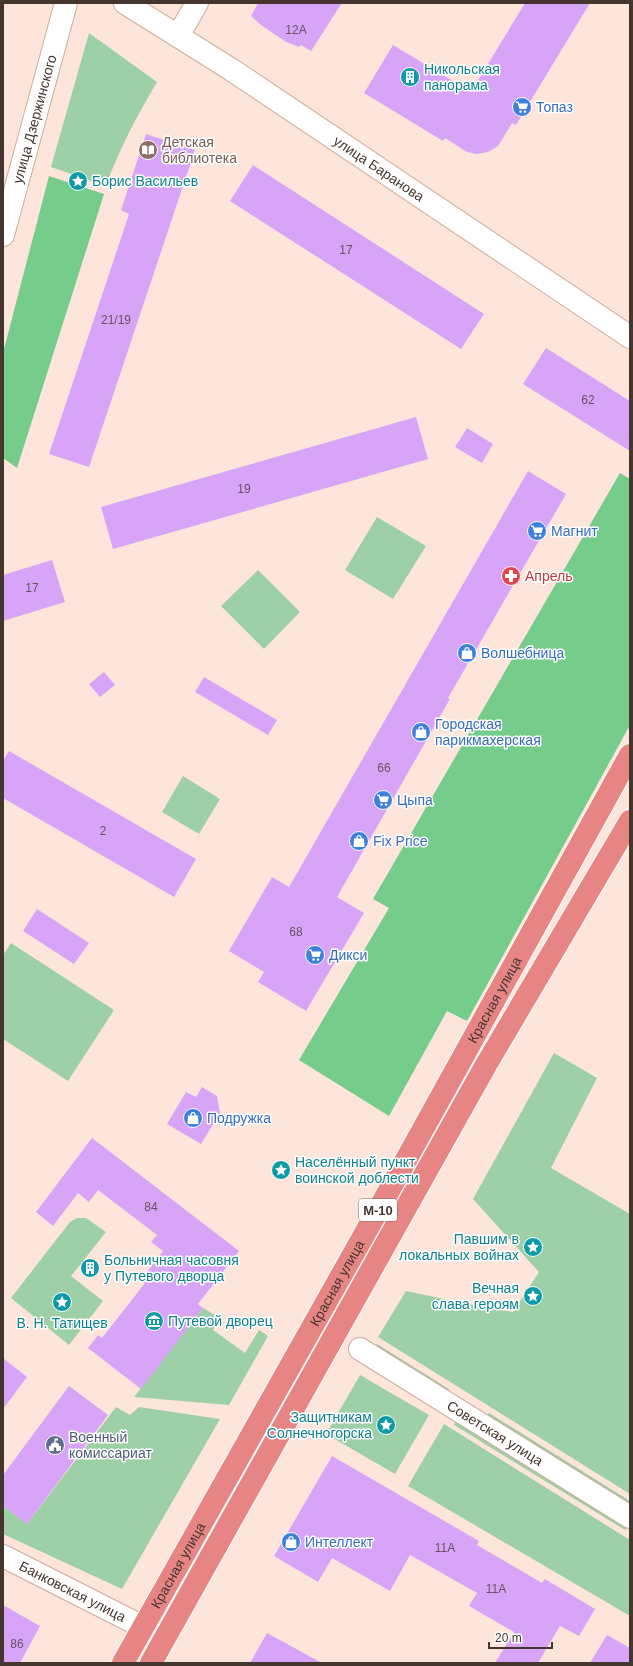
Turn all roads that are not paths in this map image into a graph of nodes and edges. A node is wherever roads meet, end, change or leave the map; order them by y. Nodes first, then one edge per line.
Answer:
1 (125, 3) edge
2 (196, 3) edge
3 (67, 6) edge
4 (178, 36) junction
5 (3, 235) edge
6 (630, 337) edge
7 (630, 755) edge
8 (630, 821) edge
9 (360, 1349) dead end
10 (630, 1517) edge
11 (3, 1556) edge
12 (143, 1627) junction
13 (123, 1663) edge
14 (151, 1663) edge

1 - 4 street, улица Баранова
2 - 4 street
3 - 5 street, улица Дзержинского
4 - 6 street, улица Баранова
7 - 12 highway, Красная улица / М-10
8 - 14 highway, Красная улица / М-10
9 - 10 street, Советская улица
11 - 12 street, Банковская улица
12 - 13 highway, Красная улица / М-10

